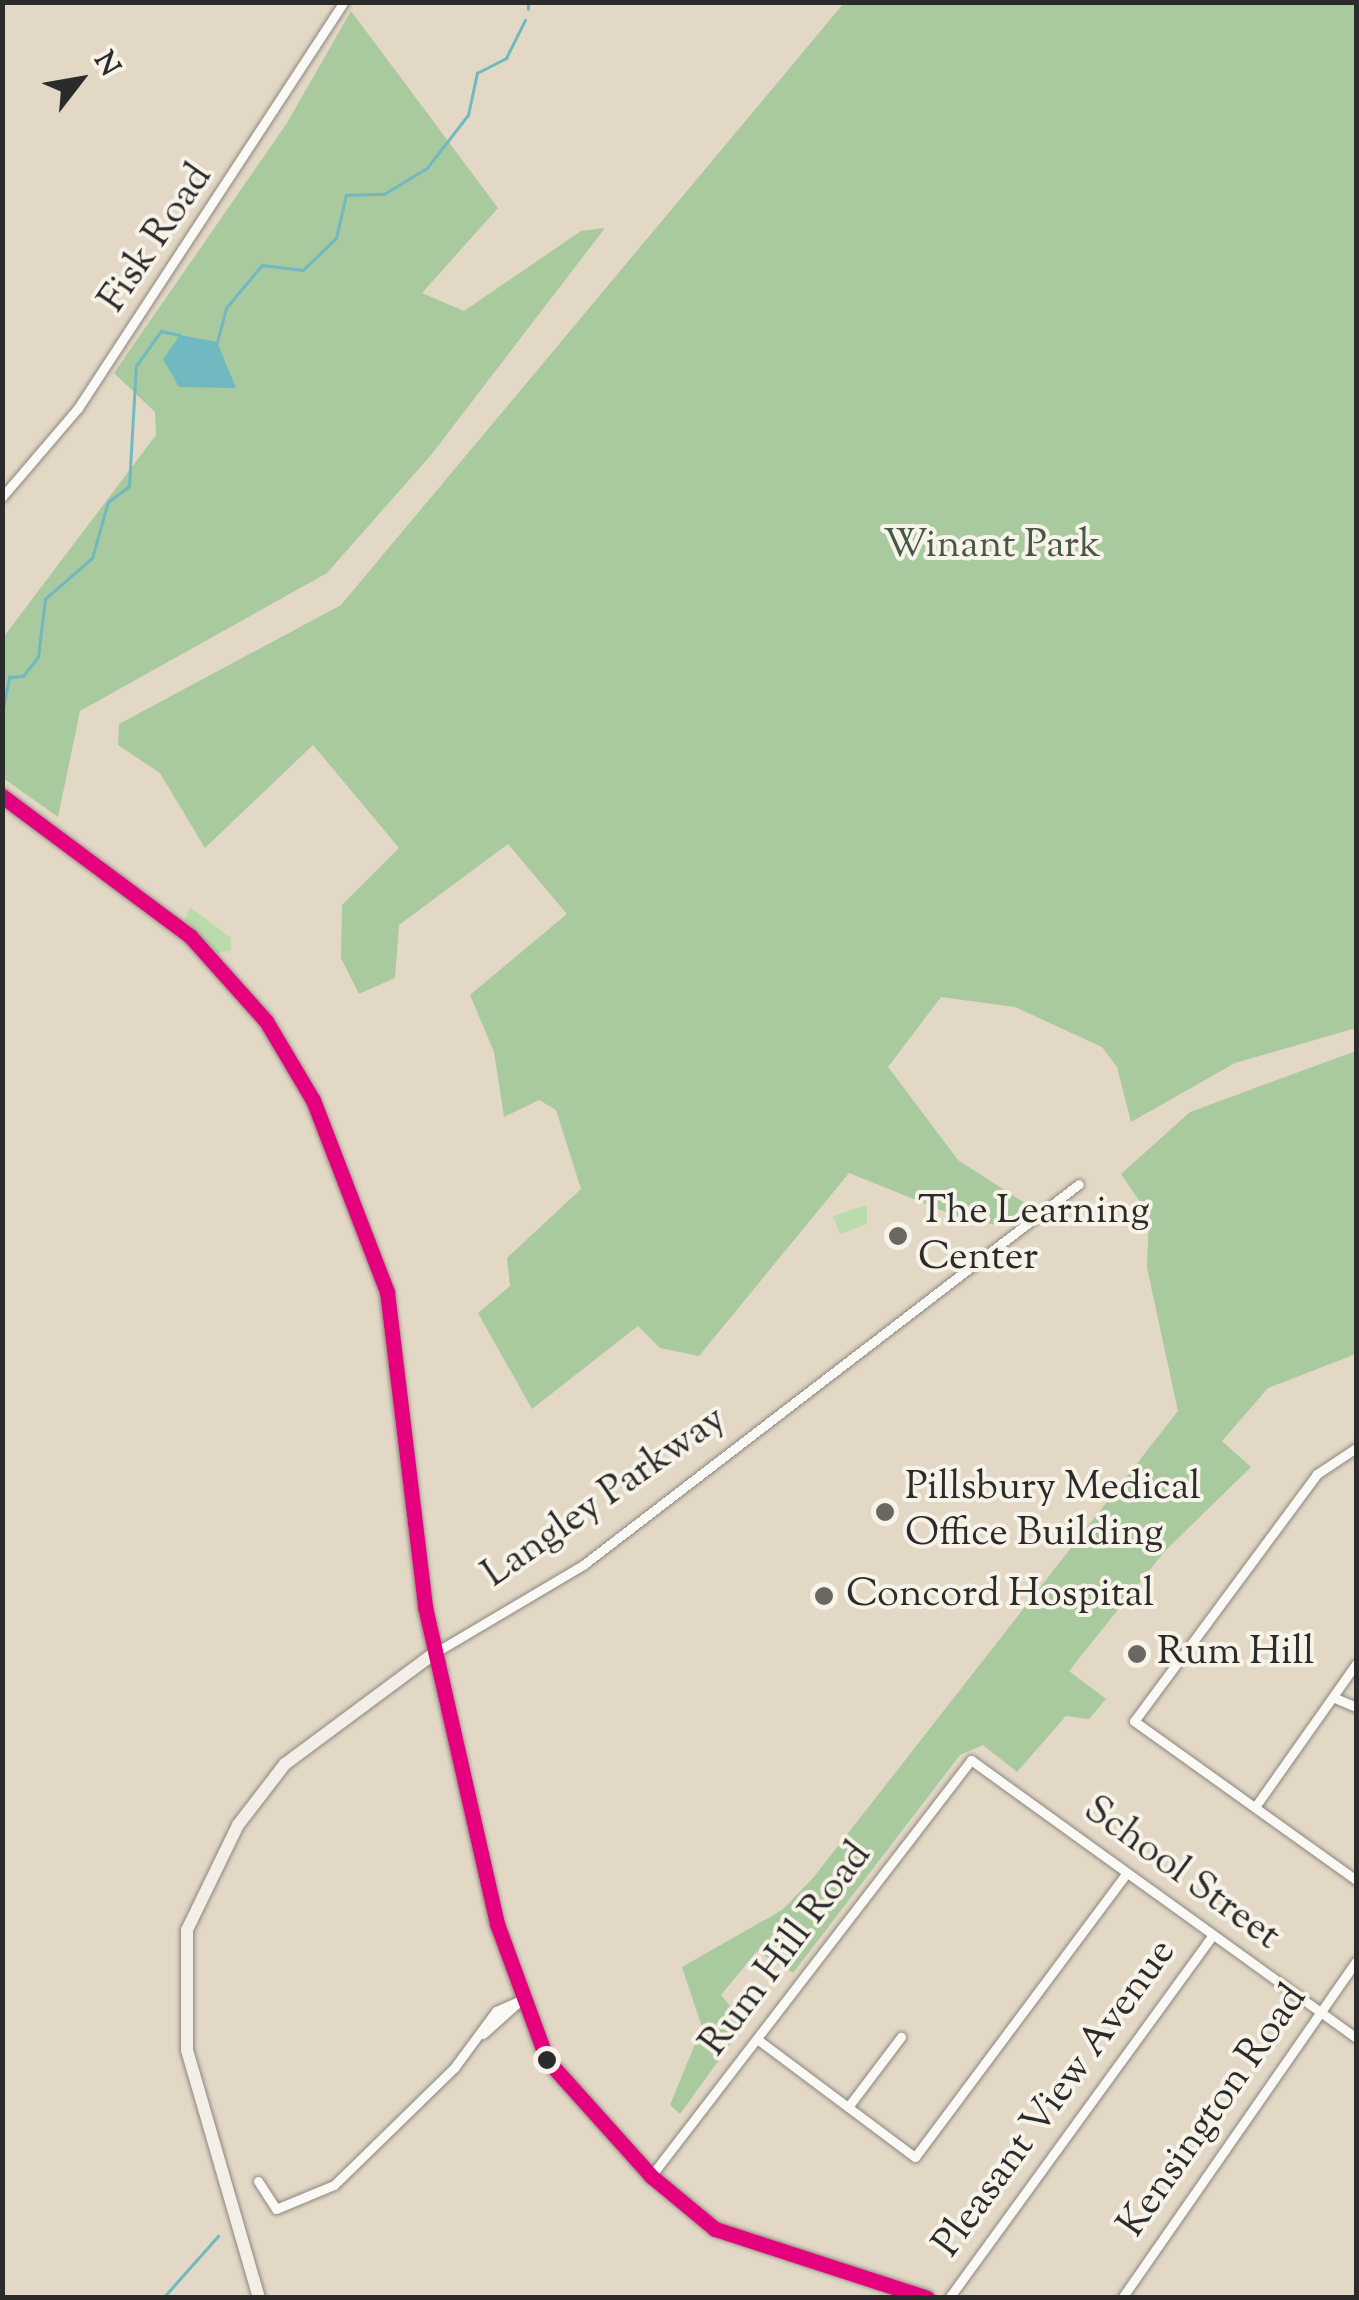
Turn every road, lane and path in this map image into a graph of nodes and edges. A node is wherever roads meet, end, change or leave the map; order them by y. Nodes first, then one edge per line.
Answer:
1 (344, 2) edge
2 (2, 497) edge
3 (2, 796) edge
4 (1079, 1184) dead end
5 (1356, 1448) edge
6 (436, 1652) junction
7 (1356, 1664) edge
8 (1335, 1698) junction
9 (1356, 1707) edge
10 (971, 1760) joint
11 (1255, 1808) junction
12 (1126, 1874) junction
13 (1356, 1880) edge
14 (1212, 1936) junction
15 (1356, 1961) edge
16 (522, 2000) junction
17 (1319, 2012) junction
18 (757, 2038) junction
19 (901, 2038) dead end
20 (1356, 2038) edge
21 (848, 2107) junction
22 (651, 2176) junction
23 (258, 2181) dead end
24 (260, 2298) edge
25 (927, 2298) edge
26 (949, 2298) edge
27 (1122, 2298) edge

1 - 2 street, Fisk Road
3 - 6 main road
4 - 6 street, Langley Parkway
5 - 11 street
6 - 16 main road
6 - 24 street, Langley Parkway
7 - 8 street
8 - 9 street
8 - 11 street
10 - 12 street, School Street
10 - 18 street, Rum Hill Road
11 - 13 street
12 - 14 street, School Street
12 - 21 street
14 - 17 street, School Street
14 - 26 street, Pleasant View Avenue
15 - 17 street, Kensington Road
16 - 22 main road
16 - 23 street
17 - 20 street, School Street
17 - 27 street, Kensington Road
18 - 21 street
18 - 22 street, Rum Hill Road
19 - 21 street
22 - 25 main road

